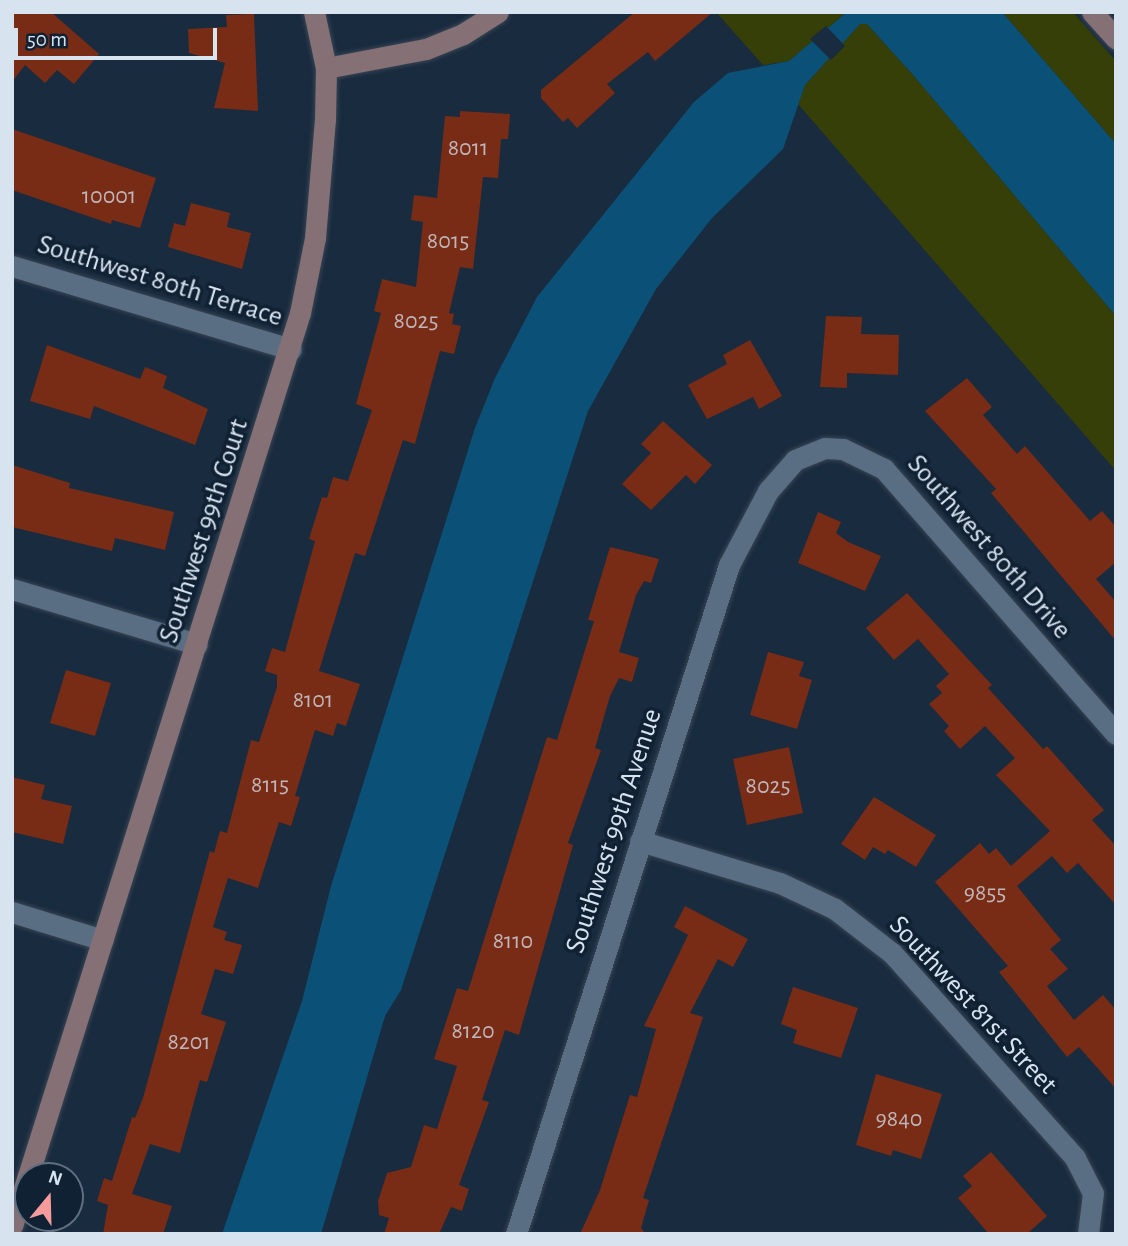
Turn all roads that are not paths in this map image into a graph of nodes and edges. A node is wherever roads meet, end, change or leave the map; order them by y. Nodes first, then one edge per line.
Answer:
1 (314, 12) edge
2 (498, 12) edge
3 (1092, 12) edge
4 (1116, 40) edge
5 (326, 68) junction
6 (12, 266) edge
7 (291, 349) junction
8 (795, 460) joint
9 (12, 589) edge
10 (197, 644) junction
11 (1116, 734) edge
12 (640, 841) junction
13 (12, 912) edge
14 (103, 940) junction
15 (32, 1162) edge
16 (516, 1234) edge
17 (1088, 1234) edge

1 - 5 street, Southwest 99th Court
2 - 5 street
3 - 4 street
5 - 7 street, Southwest 99th Court
6 - 7 street, Southwest 80th Terrace
7 - 10 street, Southwest 99th Court
8 - 11 street, Southwest 80th Drive
8 - 12 street, Southwest 99th Avenue
9 - 10 street
10 - 14 street, Southwest 99th Court
12 - 16 street, Southwest 99th Avenue
12 - 17 street, Southwest 81st Street
13 - 14 street
14 - 15 street, Southwest 99th Court

